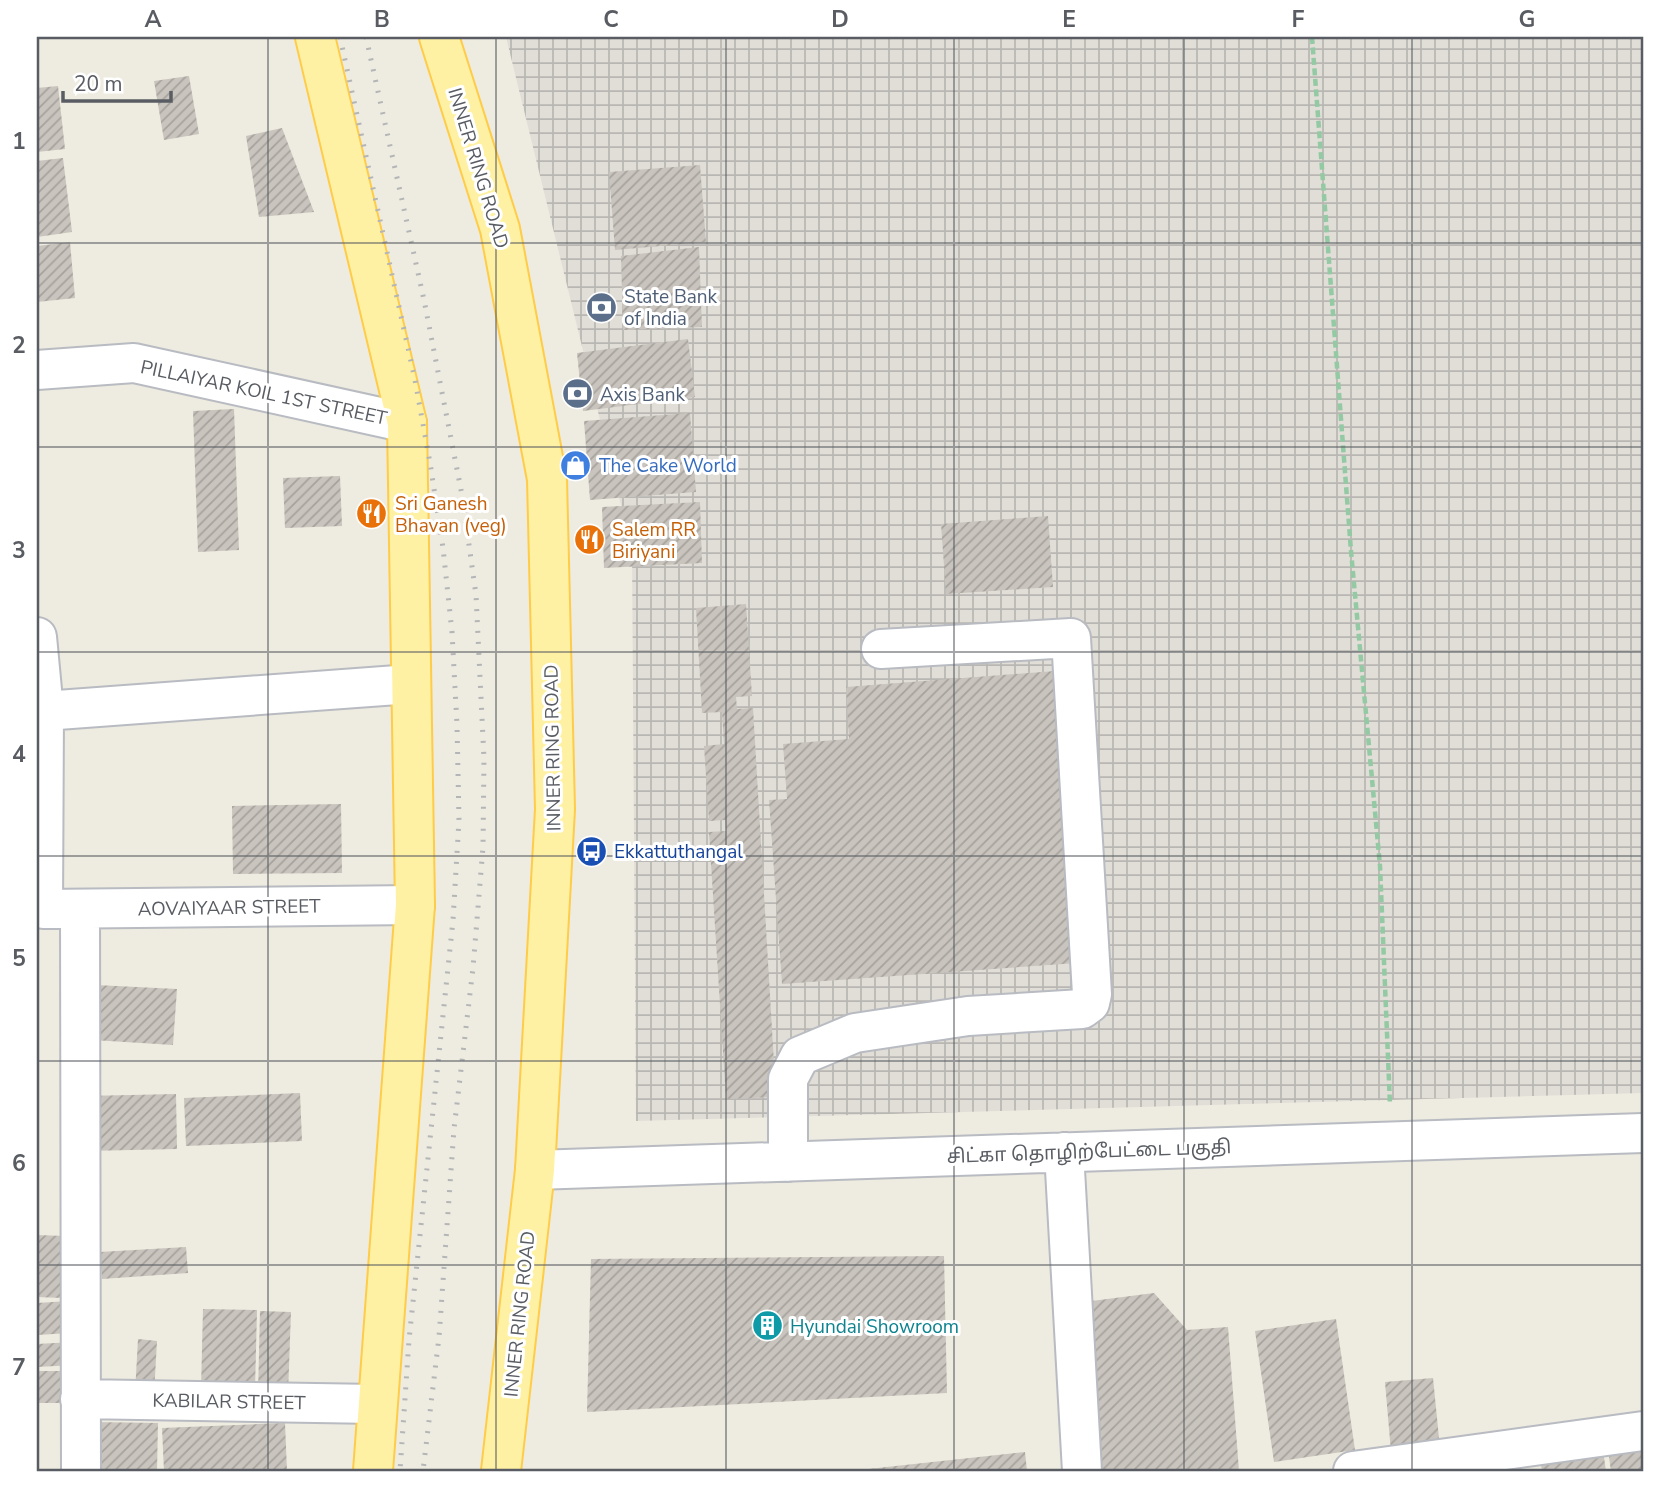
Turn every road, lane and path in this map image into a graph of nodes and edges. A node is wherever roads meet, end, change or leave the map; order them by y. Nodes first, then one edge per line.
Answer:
1 (315, 37) edge
2 (439, 37) edge
3 (1312, 37) edge
4 (37, 370) edge
5 (407, 424) junction
6 (37, 637) edge
7 (881, 649) dead end
8 (411, 684) junction
9 (44, 711) junction
10 (415, 905) junction
11 (80, 909) junction
12 (1643, 1133) edge
13 (1392, 1141) junction
14 (1065, 1152) junction
15 (788, 1162) junction
16 (535, 1170) junction
17 (80, 1399) junction
18 (377, 1404) junction
19 (1643, 1431) edge
20 (81, 1471) edge
21 (373, 1471) edge
22 (501, 1471) edge
23 (1082, 1471) edge
24 (1353, 1471) edge

1 - 5 main road
2 - 16 main road, INNER RING ROAD
3 - 13 path
4 - 5 street, PILLAIYAR KOIL 1ST STREET
5 - 8 main road
6 - 9 street
7 - 15 street
8 - 9 street
8 - 10 main road
9 - 11 street, AOVAIYAAR STREET
10 - 11 street, AOVAIYAAR STREET
10 - 18 main road
11 - 17 street
12 - 13 street, சிட்கா தொழிற்பேட்டை பகுதி
13 - 14 street, சிட்கா தொழிற்பேட்டை பகுதி
14 - 15 street, சிட்கா தொழிற்பேட்டை பகுதி
14 - 23 street
15 - 16 street, சிட்கா தொழிற்பேட்டை பகுதி
16 - 22 main road, INNER RING ROAD
17 - 18 street, KABILAR STREET
17 - 20 street
18 - 21 main road
19 - 24 street

